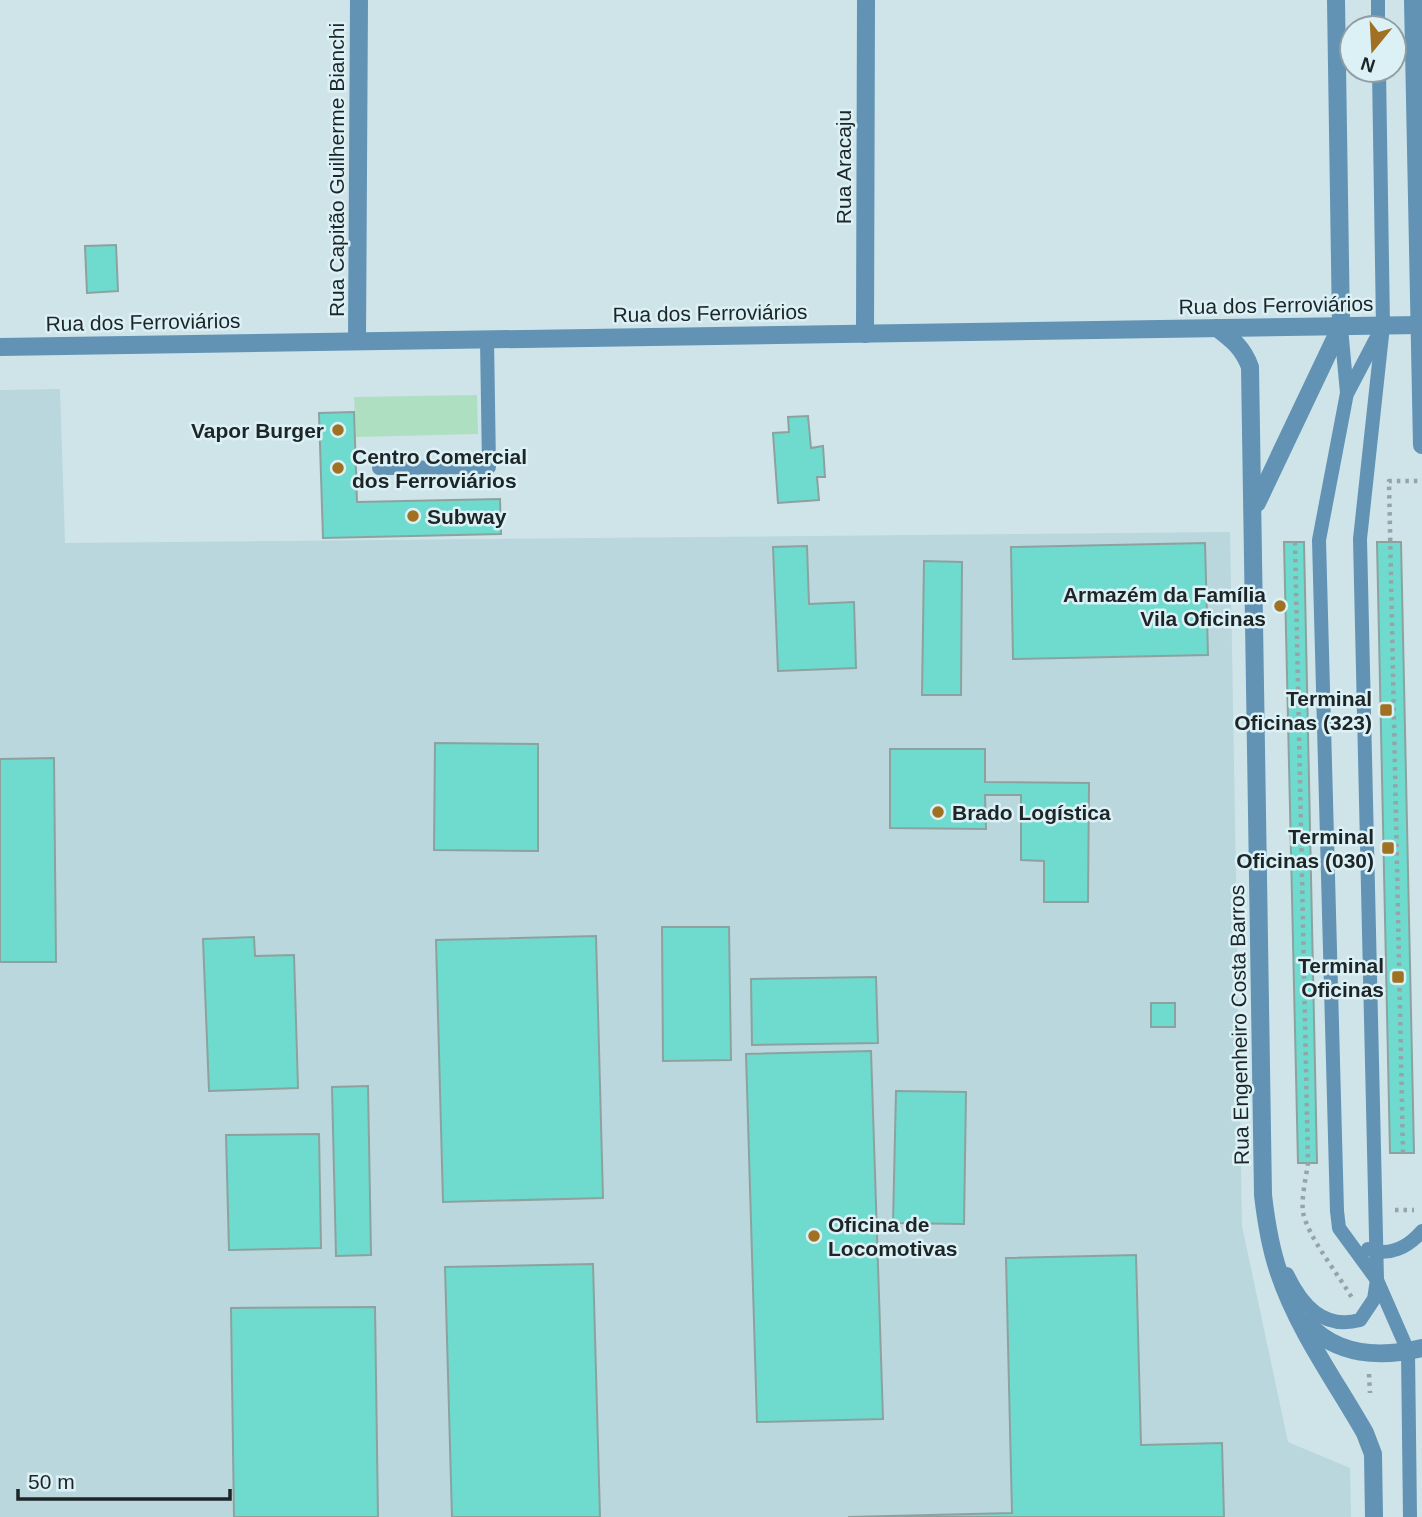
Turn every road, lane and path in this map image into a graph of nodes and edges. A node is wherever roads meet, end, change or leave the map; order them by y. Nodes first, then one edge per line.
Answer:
1 (359, 0) edge
2 (866, 0) edge
3 (1336, 0) edge
4 (1413, 0) edge
5 (1418, 50) edge
6 (1379, 84) edge
7 (1420, 264) edge
8 (1420, 325) junction
9 (1340, 326) junction
10 (1383, 326) junction
11 (1216, 328) junction
12 (865, 334) junction
13 (487, 339) junction
14 (357, 341) junction
15 (0, 347) edge
16 (1347, 393) junction
17 (1422, 445) edge
18 (379, 468) dead end
19 (1422, 481) edge
20 (1255, 508) junction
21 (1295, 542) dead end
22 (1403, 1153) dead end
23 (1308, 1163) dead end
24 (1339, 1228) junction
25 (1422, 1231) edge
26 (1268, 1233) junction
27 (1376, 1252) junction
28 (1377, 1280) junction
29 (1295, 1310) junction
30 (1415, 1350) edge
31 (1374, 1517) edge
32 (1410, 1517) edge

1 - 14 street, Rua Capitão Guilherme Bianchi
2 - 12 street, Rua Aracaju
3 - 9 street, Rua Engenheiro Costa Barros
4 - 5 street
5 - 7 street
6 - 10 lane
7 - 8 street
8 - 10 street, Rua dos Ferroviários
8 - 17 street
9 - 10 street, Rua dos Ferroviários
9 - 11 street, Rua dos Ferroviários
9 - 16 lane
9 - 20 street, Rua Engenheiro Costa Barros
10 - 16 lane
10 - 27 lane
11 - 12 street, Rua dos Ferroviários
11 - 20 street, Rua Engenheiro Costa Barros
12 - 13 street, Rua dos Ferroviários
13 - 14 street, Rua dos Ferroviários
13 - 18 lane
14 - 15 street, Rua dos Ferroviários
16 - 24 lane
19 - 22 path
20 - 26 street, Rua Engenheiro Costa Barros
21 - 23 path
24 - 27 lane
24 - 28 lane
25 - 27 lane
26 - 28 lane
26 - 29 street, Rua Engenheiro Costa Barros
27 - 28 lane
28 - 30 lane
29 - 30 street
29 - 31 street, Rua Engenheiro Costa Barros
30 - 32 lane

